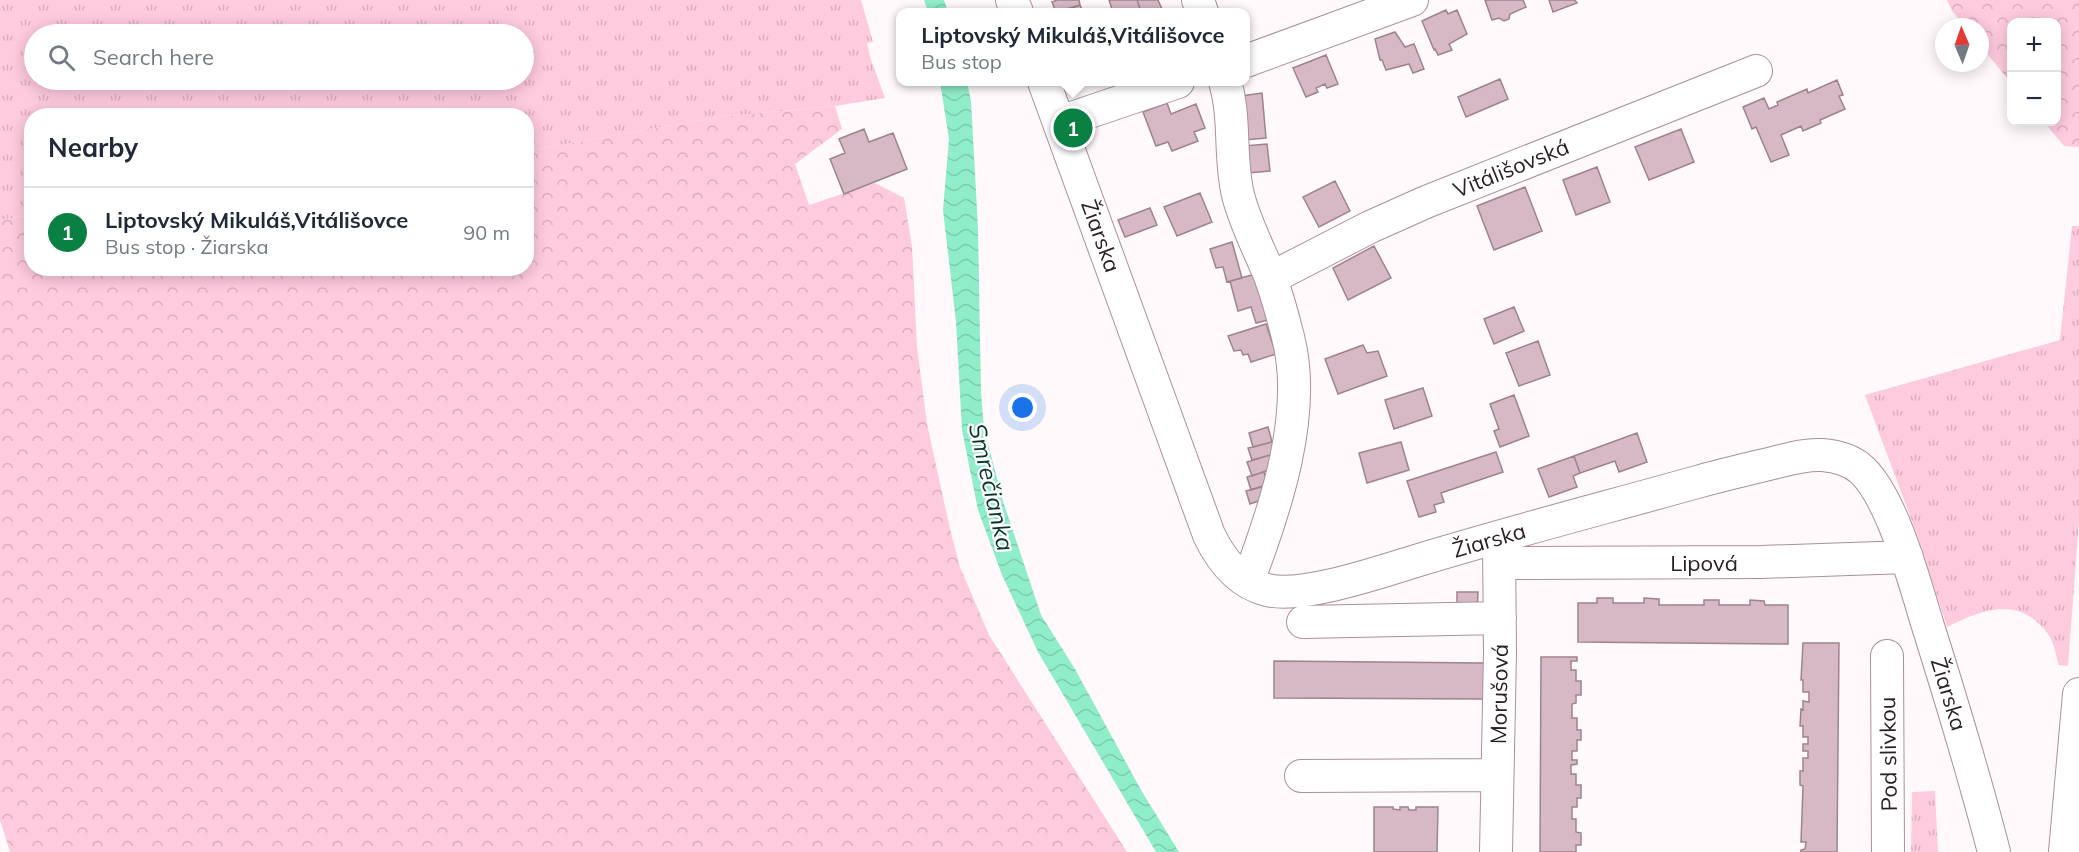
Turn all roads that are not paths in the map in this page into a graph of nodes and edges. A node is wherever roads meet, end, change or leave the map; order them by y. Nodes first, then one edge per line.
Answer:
1 (1412, 0) edge
2 (1250, 59) edge
3 (1756, 71) dead end
4 (1046, 86) edge
5 (1164, 86) edge
6 (1225, 86) edge
7 (1060, 122) junction
8 (1271, 278) junction
9 (1500, 550) junction
10 (1907, 557) junction
11 (1248, 582) junction
12 (1500, 618) junction
13 (1303, 622) dead end
14 (1887, 656) dead end
15 (2079, 694) edge
16 (1497, 775) junction
17 (1301, 776) dead end
18 (1496, 852) edge
19 (1888, 852) edge
20 (1994, 852) edge
21 (2065, 852) edge

1 - 2 street
3 - 8 street, Vitálišovská
4 - 7 street, Žiarska
5 - 7 street
6 - 8 street
7 - 11 street, Žiarska
8 - 11 street
9 - 10 street, Lipová
9 - 10 street, Žiarska
9 - 11 street, Žiarska
9 - 12 street, Morušová
10 - 20 street, Žiarska
12 - 13 street
12 - 16 street, Morušová
14 - 19 street, Pod slivkou
15 - 21 street
16 - 17 street
16 - 18 street, Morušová

